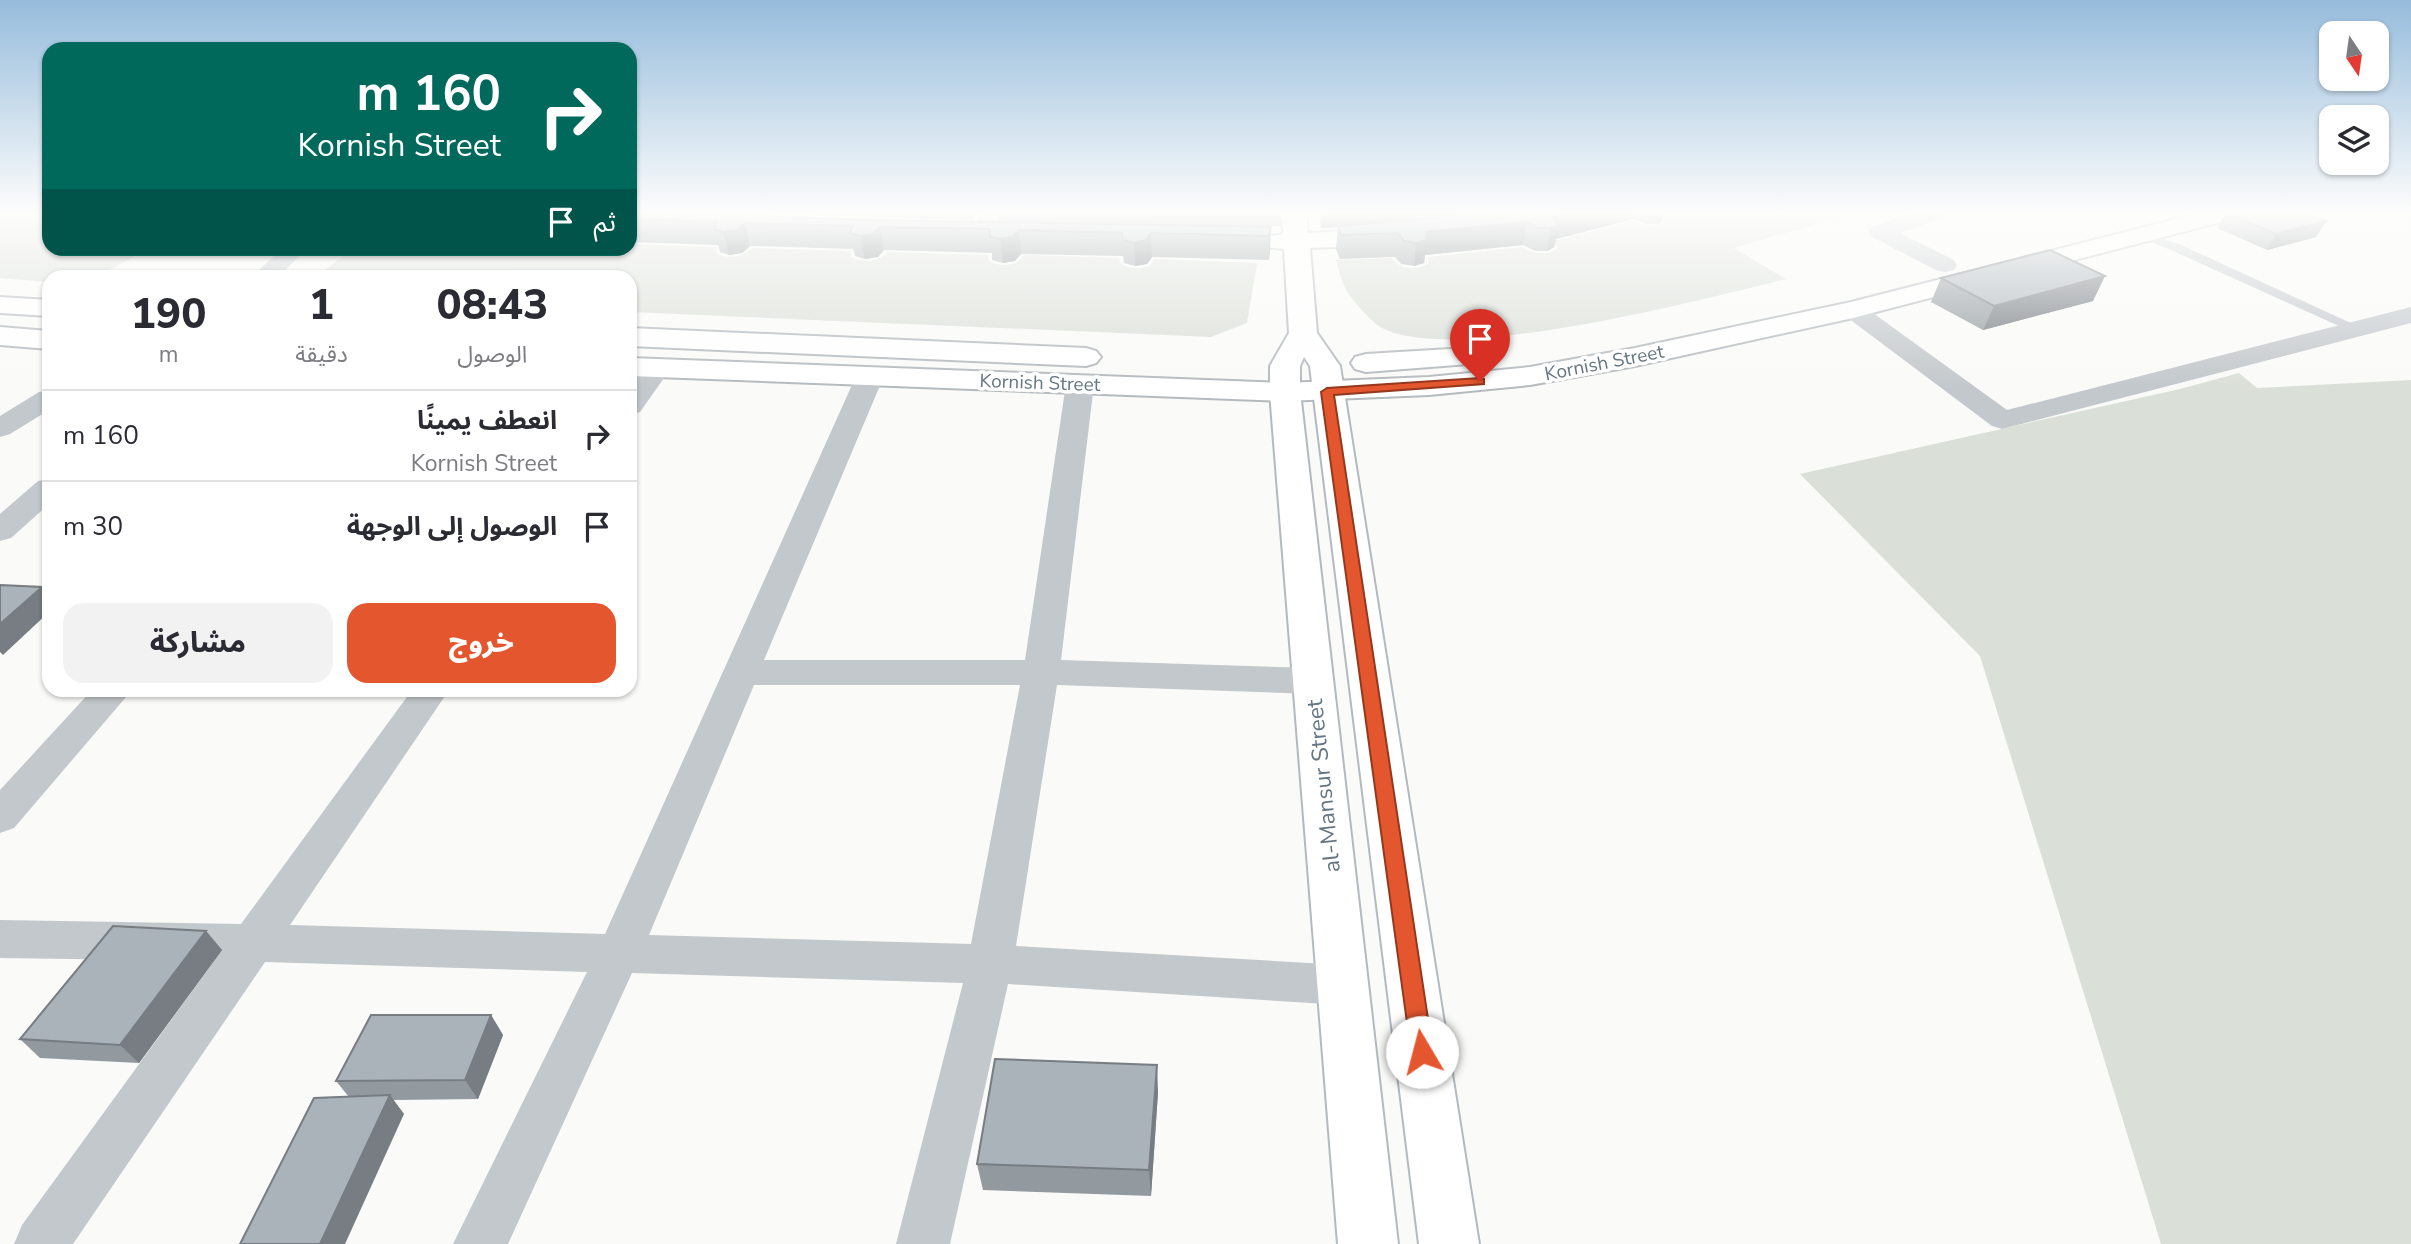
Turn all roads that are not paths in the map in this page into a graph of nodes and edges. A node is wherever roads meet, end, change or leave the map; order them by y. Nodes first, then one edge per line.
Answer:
1 (1300, 271) edge
2 (1917, 271) edge
3 (1986, 271) edge
4 (2241, 271) edge
5 (0, 305) edge
6 (42, 308) edge
7 (1853, 310) junction
8 (2411, 315) edge
9 (2357, 329) junction
10 (0, 336) edge
11 (637, 337) edge
12 (42, 339) edge
13 (643, 367) edge
14 (1305, 370) junction
15 (870, 376) junction
16 (1080, 384) junction
17 (637, 385) edge
18 (42, 402) edge
19 (0, 428) edge
20 (42, 494) edge
21 (0, 531) edge
22 (1041, 672) junction
23 (740, 673) junction
24 (1313, 681) junction
25 (107, 697) edge
26 (426, 697) edge
27 (0, 817) edge
28 (0, 939) edge
29 (253, 943) junction
30 (620, 953) junction
31 (990, 964) junction
32 (1343, 985) junction
33 (41, 1244) edge
34 (480, 1244) edge
35 (923, 1244) edge
36 (1368, 1244) edge
37 (1450, 1244) edge

1 - 14 main road, al-Mansur Street
2 - 14 main road, Kornish Street
3 - 7 main road, Kornish Street
4 - 9 lane
5 - 6 main road
7 - 9 street
7 - 14 main road, Kornish Street
8 - 9 street
10 - 12 main road
11 - 14 main road, Kornish Street
13 - 15 main road, Kornish Street
13 - 17 street
14 - 16 main road, Kornish Street
14 - 24 main road, al-Mansur Street
14 - 37 main road, al-Mansur Street
15 - 16 main road, Kornish Street
15 - 23 street
16 - 22 street
18 - 19 street
20 - 21 street
22 - 23 street
22 - 24 street
22 - 31 street
23 - 30 street
24 - 32 main road, al-Mansur Street
25 - 27 street
26 - 29 street
28 - 29 street
29 - 30 street
29 - 33 street
30 - 31 street
30 - 34 street
31 - 32 street
31 - 35 street
32 - 36 main road, al-Mansur Street

